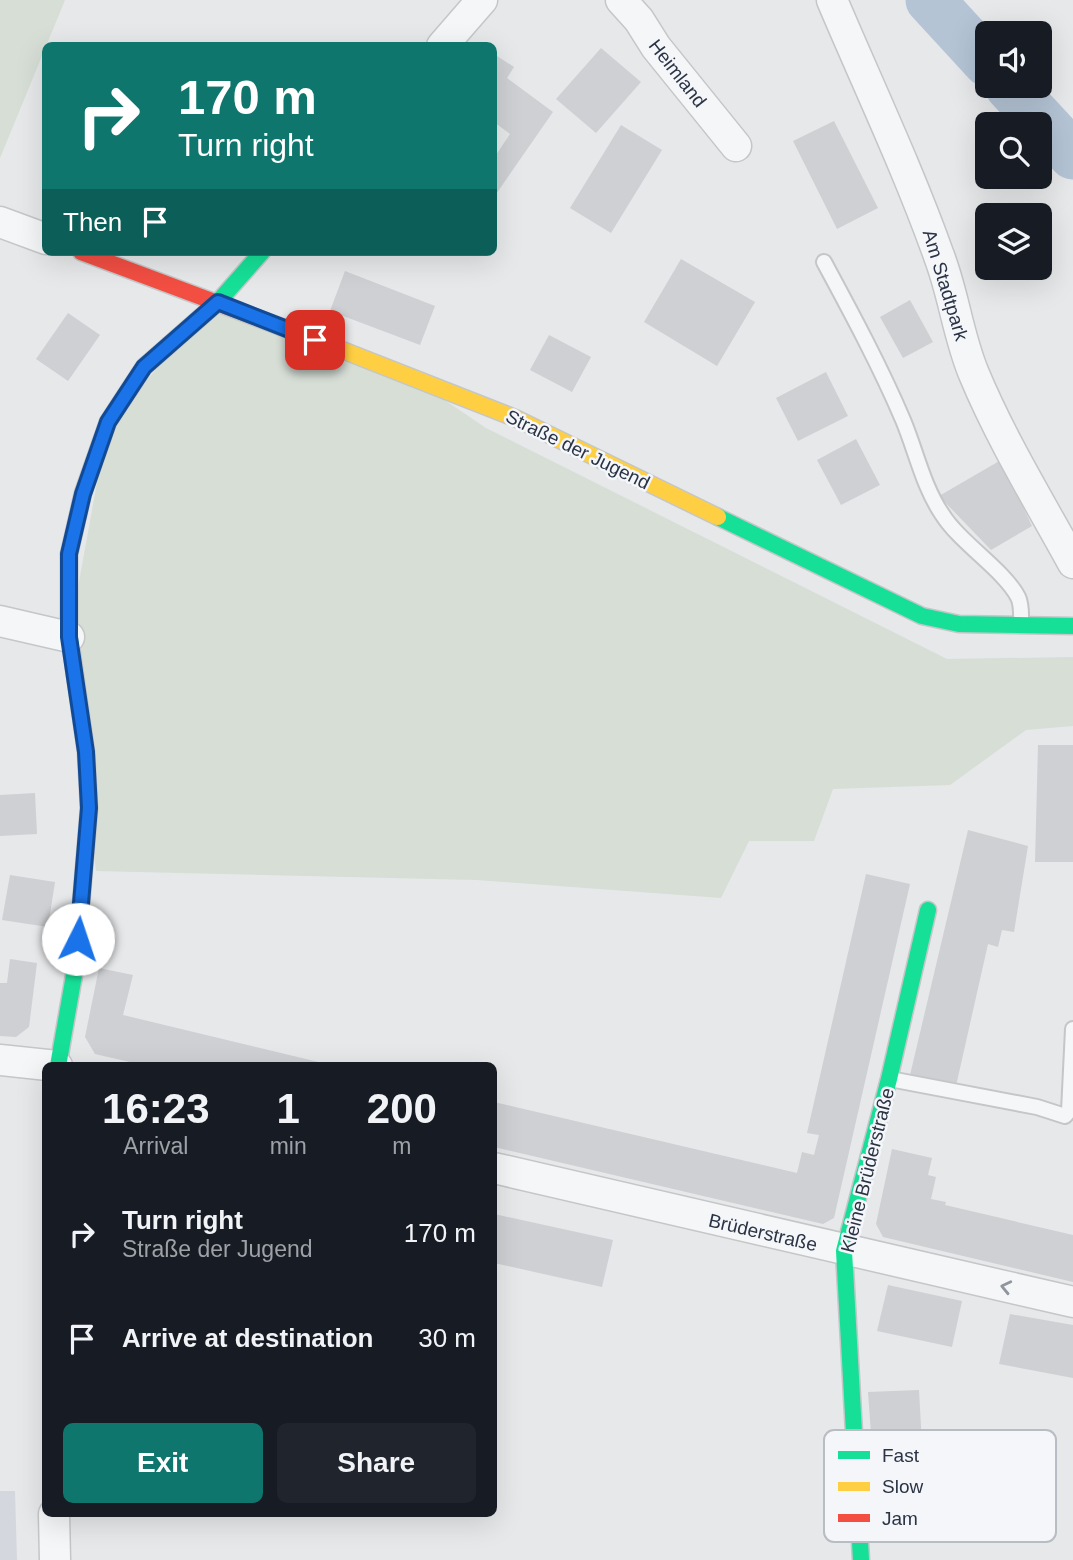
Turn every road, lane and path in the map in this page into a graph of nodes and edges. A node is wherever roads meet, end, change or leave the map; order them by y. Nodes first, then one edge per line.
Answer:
1 (482, 0) edge
2 (621, 0) edge
3 (832, 0) edge
4 (445, 42) edge
5 (736, 146) dead end
6 (0, 222) edge
7 (42, 238) edge
8 (92, 256) edge
9 (258, 256) edge
10 (824, 262) dead end
11 (218, 302) junction
12 (1073, 563) edge
13 (0, 621) edge
14 (1021, 625) junction
15 (1073, 626) edge
16 (69, 637) junction
17 (928, 910) dead end
18 (1073, 1029) edge
19 (0, 1060) edge
20 (58, 1062) edge
21 (42, 1064) edge
22 (888, 1079) junction
23 (497, 1169) edge
24 (844, 1251) junction
25 (1073, 1302) edge
26 (854, 1430) edge
27 (54, 1517) edge
28 (860, 1542) edge
29 (55, 1560) edge
30 (861, 1560) edge

1 - 4 street
2 - 5 street, Heimland
3 - 12 street, Am Stadtpark
6 - 7 street
8 - 11 street, Straße der Jugend
9 - 11 street
10 - 14 lane
11 - 14 street, Straße der Jugend
11 - 16 street
13 - 16 street
14 - 15 street, Straße der Jugend
16 - 20 street
17 - 22 street, Kleine Brüderstraße
18 - 22 lane
19 - 21 street
22 - 24 street, Kleine Brüderstraße
23 - 24 street, Brüderstraße
25 -> 24 street, Brüderstraße
24 - 26 street, Kleine Brüderstraße
27 - 29 street
28 - 30 street, Kleine Brüderstraße

